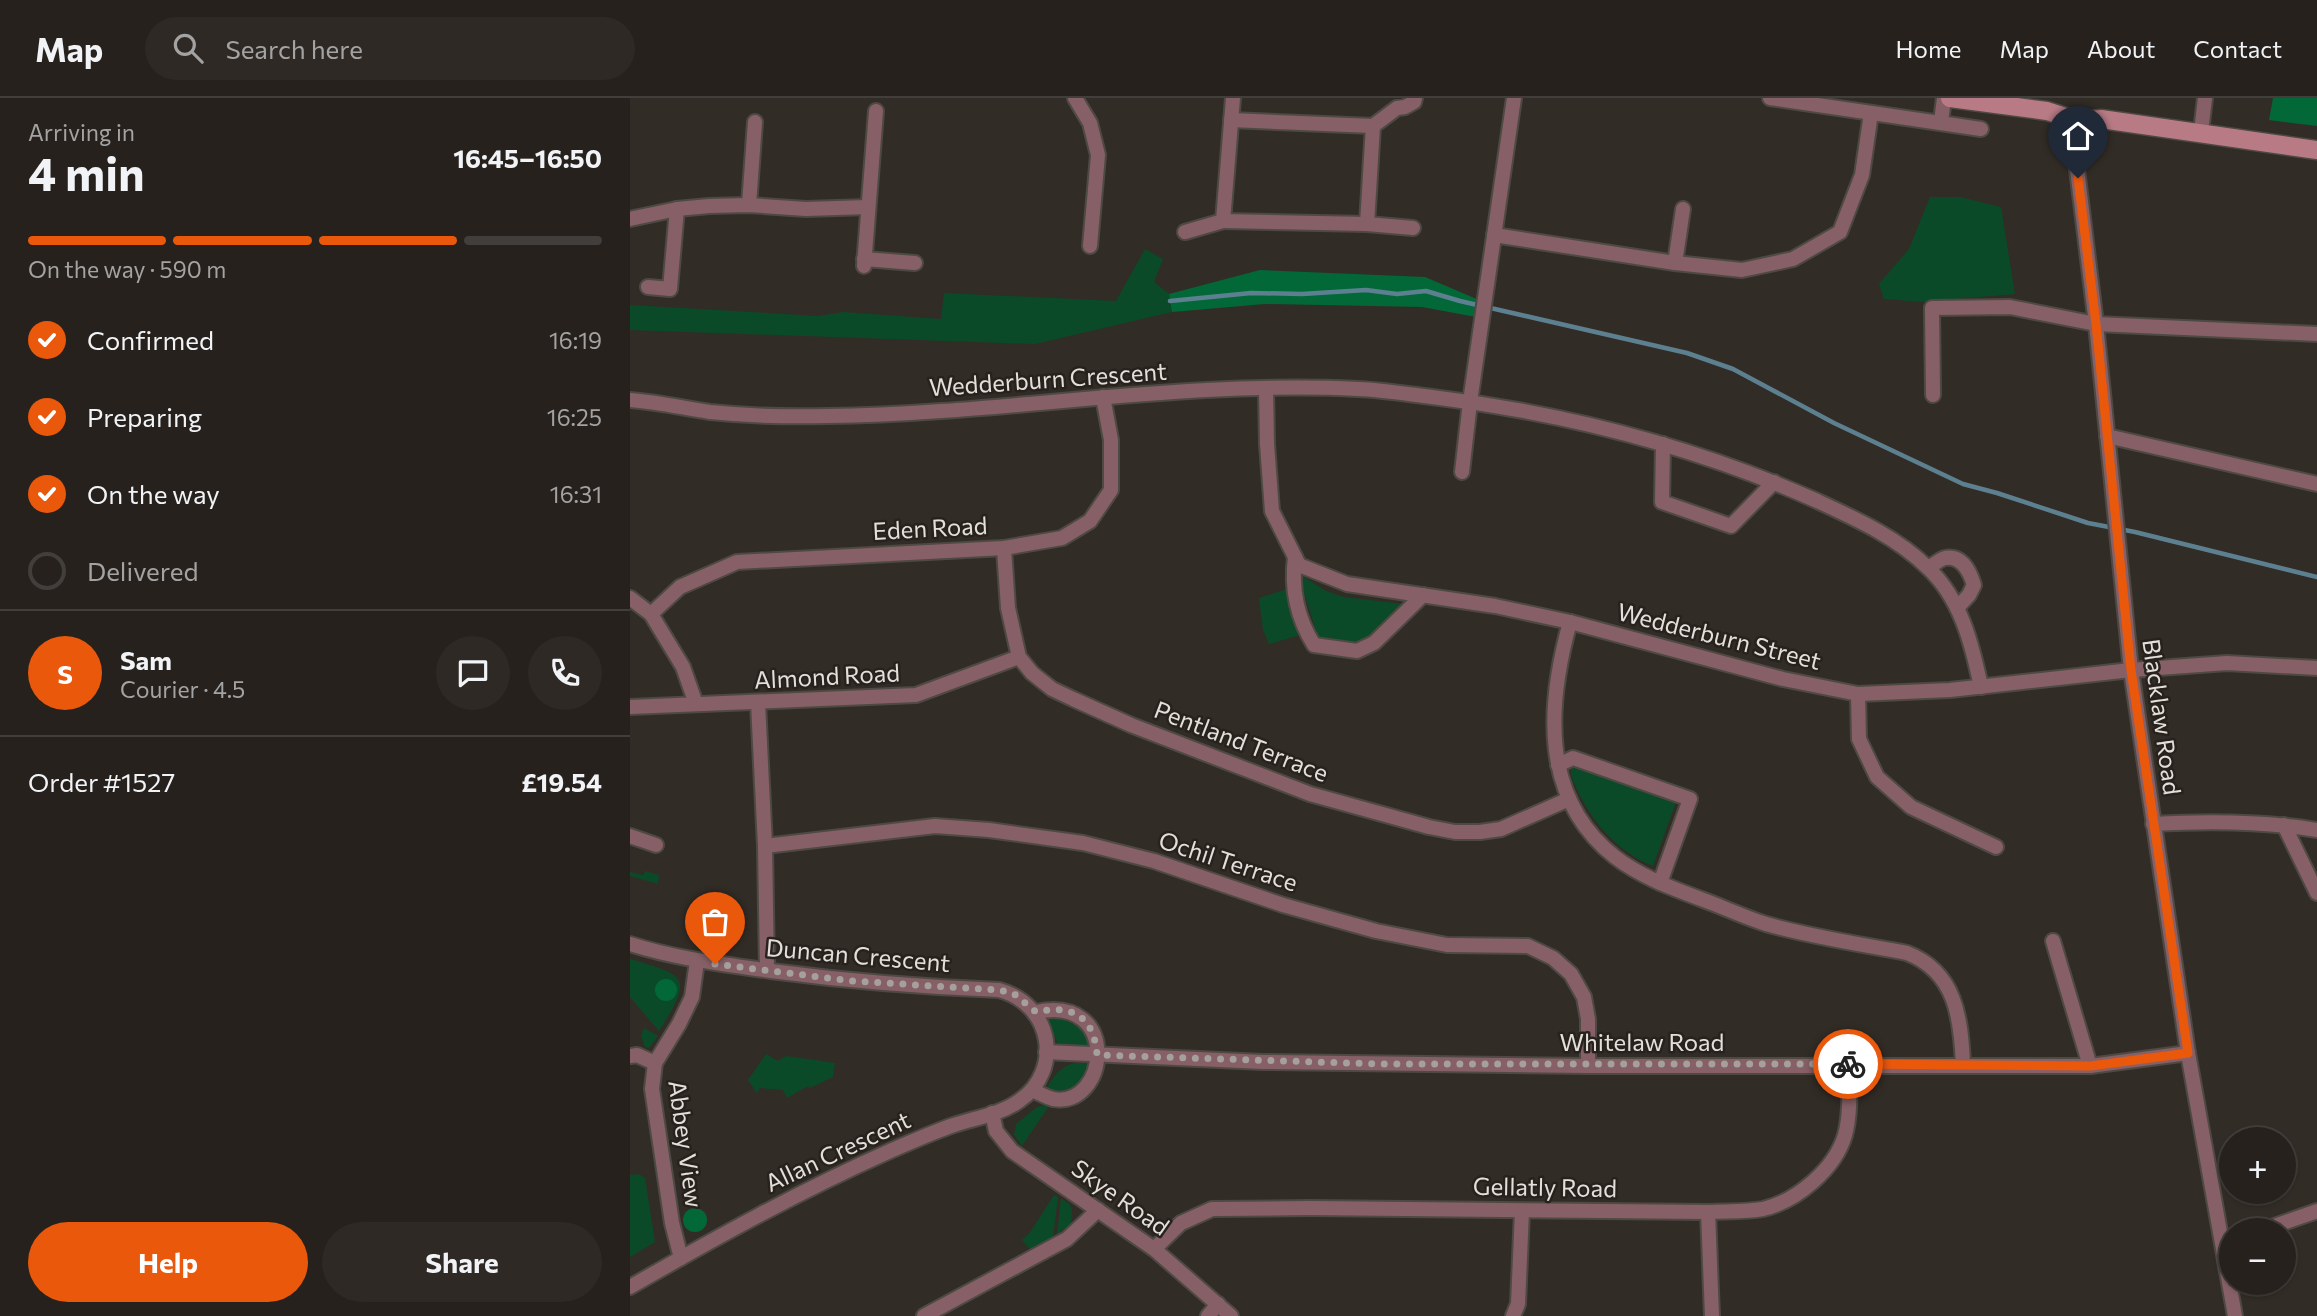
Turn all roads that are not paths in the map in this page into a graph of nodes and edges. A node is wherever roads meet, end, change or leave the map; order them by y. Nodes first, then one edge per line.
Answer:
1 (1074, 98) edge
2 (1233, 98) edge
3 (1415, 98) edge
4 (1514, 98) edge
5 (1770, 98) edge
6 (1944, 98) edge
7 (1950, 98) edge
8 (2206, 98) edge
9 (876, 111) dead end
10 (1871, 113) junction
11 (1231, 120) junction
12 (2078, 121) junction
13 (755, 122) dead end
14 (1941, 122) junction
15 (1374, 126) junction
16 (1981, 129) dead end
17 (2201, 132) junction
18 (2317, 150) edge
19 (749, 205) junction
20 (868, 207) junction
21 (677, 209) junction
22 (1683, 209) dead end
23 (630, 219) edge
24 (1223, 221) junction
25 (1367, 224) junction
26 (1413, 228) dead end
27 (1185, 232) dead end
28 (1494, 235) junction
29 (1090, 246) dead end
30 (915, 263) dead end
31 (1675, 263) junction
32 (648, 287) dead end
33 (2096, 324) junction
34 (2317, 334) edge
35 (1266, 388) junction
36 (1933, 395) dead end
37 (1103, 397) junction
38 (630, 400) edge
39 (1470, 402) junction
40 (2107, 436) junction
41 (1663, 444) junction
42 (1462, 471) dead end
43 (1774, 482) junction
44 (2317, 484) edge
45 (1004, 548) junction
46 (1295, 557) junction
47 (1929, 568) junction
48 (1423, 595) junction
49 (630, 598) edge
50 (1957, 608) junction
51 (652, 614) junction
52 (1570, 622) junction
53 (1019, 657) junction
54 (2317, 668) edge
55 (2131, 670) junction
56 (1981, 687) junction
57 (1858, 694) junction
58 (758, 703) junction
59 (695, 704) junction
60 (630, 707) edge
61 (1558, 765) junction
62 (1569, 799) junction
63 (2153, 824) junction
64 (2284, 825) junction
65 (2317, 830) edge
66 (630, 836) edge
67 (656, 845) dead end
68 (765, 846) junction
69 (1996, 847) dead end
70 (1660, 883) junction
71 (2317, 893) edge
72 (2053, 941) dead end
73 (630, 944) edge
74 (697, 961) junction
75 (767, 970) junction
76 (1036, 1012) junction
77 (1046, 1052) junction
78 (2188, 1053) junction
79 (1097, 1055) junction
80 (630, 1056) edge
81 (655, 1063) junction
82 (1849, 1064) junction
83 (1963, 1065) junction
84 (1588, 1066) junction
85 (2090, 1066) junction
86 (1032, 1090) junction
87 (992, 1113) junction
88 (1098, 1210) junction
89 (1522, 1211) junction
90 (2317, 1211) edge
91 (1708, 1212) junction
92 (2221, 1218) edge
93 (2296, 1218) edge
94 (1154, 1249) junction
95 (681, 1258) junction
96 (630, 1287) edge
97 (2232, 1295) edge
98 (1218, 1304) junction
99 (924, 1316) edge
100 (1208, 1316) edge
101 (1231, 1316) edge
102 (1513, 1316) edge
103 (1712, 1316) edge
104 (2235, 1316) edge

1 - 29 street
2 - 11 street
3 - 15 street
4 - 28 street
5 - 10 street
6 - 14 street
7 - 12 main road
8 - 17 street
9 - 20 street
10 - 14 street
10 - 31 street
11 - 15 street
11 - 24 street
12 - 17 main road
12 - 33 street, Blacklaw Road
13 - 19 street
14 - 16 street
15 - 25 street
17 - 18 main road
19 - 20 street
19 - 21 street
20 - 30 street
21 - 23 street
21 - 32 street
22 - 31 street
24 - 25 street
24 - 27 street
25 - 26 street
28 - 31 street
28 - 39 street
33 - 34 street
33 - 36 street
33 - 40 street, Blacklaw Road
35 - 37 street, Wedderburn Crescent
35 - 39 street, Wedderburn Crescent
35 - 46 street
37 - 38 street, Wedderburn Crescent
37 - 45 street, Eden Road
39 - 41 street, Wedderburn Crescent
39 - 42 street
40 - 44 street
40 - 55 street, Blacklaw Road
41 - 43 street, Wedderburn Crescent
41 - 43 street
43 - 47 street, Wedderburn Crescent
45 - 51 street, Eden Road
45 - 53 street
46 - 48 street, Wedderburn Street
46 - 48 street
47 - 50 street, Wedderburn Crescent
47 - 50 street
48 - 52 street, Wedderburn Street
49 - 51 street
50 - 56 street, Wedderburn Crescent
51 - 59 street
52 - 57 street, Wedderburn Street
52 - 61 street
53 - 58 street, Almond Road
53 - 62 street, Pentland Terrace
54 - 55 street, Wedderburn Street
55 - 56 street, Wedderburn Street
55 - 63 street, Blacklaw Road
56 - 57 street, Wedderburn Street
57 - 69 street
58 - 59 street, Almond Road
58 - 68 street
59 - 60 street, Almond Road
61 - 62 street
61 - 70 street
62 - 70 street
63 - 64 street
63 - 78 street, Blacklaw Road
64 - 65 street
64 - 71 street
66 - 67 street
68 - 75 street
68 - 84 street, Ochil Terrace
70 - 83 street
72 - 85 street
73 - 74 street, Duncan Crescent
74 - 75 street, Duncan Crescent
74 - 81 street, Abbey View
75 - 76 street, Duncan Crescent
76 - 77 street
76 - 79 street
77 - 79 street, Whitelaw Road
77 - 86 street
78 - 85 street, Whitelaw Road
78 - 92 street, Blacklaw Road
79 - 84 street, Whitelaw Road
79 - 86 street
80 - 81 street
81 - 95 street, Abbey View
82 - 83 street, Whitelaw Road
82 - 84 street, Whitelaw Road
82 - 91 street, Gellatly Road
83 - 85 street, Whitelaw Road
86 - 87 street, Allan Crescent
87 - 88 street, Skye Road
87 - 95 street, Allan Crescent
88 - 94 street, Skye Road
88 - 99 street
89 - 91 street, Gellatly Road
89 - 94 street, Gellatly Road
89 - 102 street
90 - 93 street
91 - 103 street
94 - 98 street, Skye Road
95 - 96 street, Allan Crescent
97 - 104 street, Blacklaw Road
98 - 100 street
98 - 101 street, Skye Road

